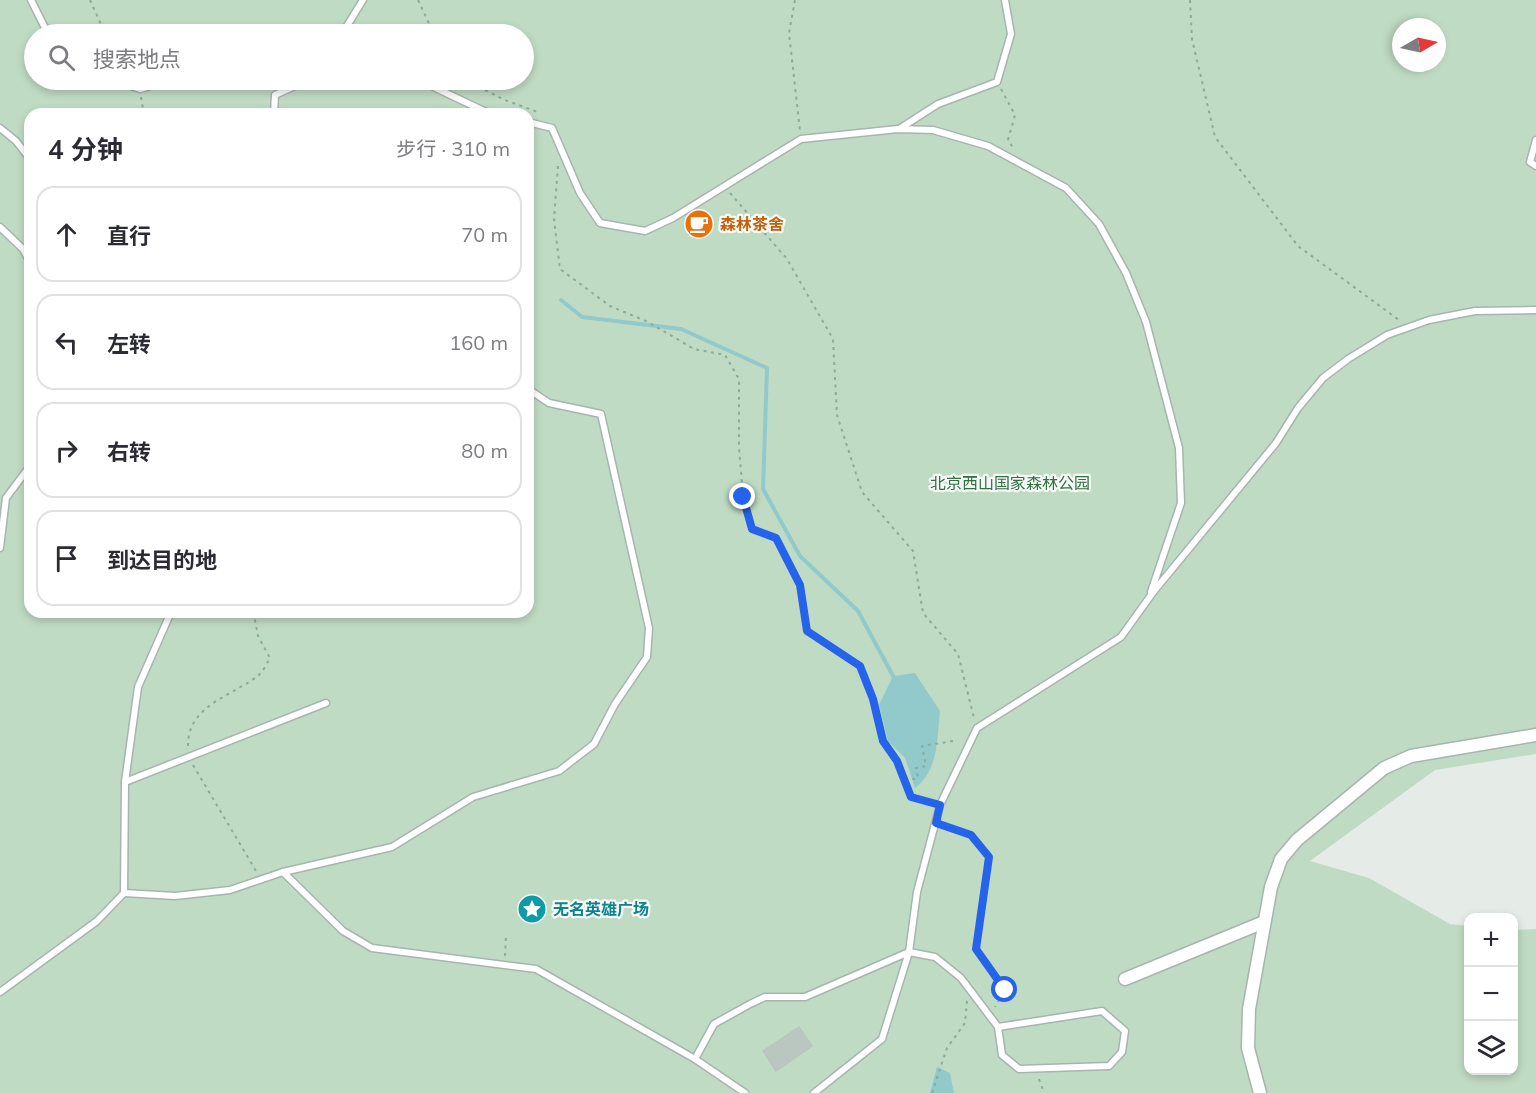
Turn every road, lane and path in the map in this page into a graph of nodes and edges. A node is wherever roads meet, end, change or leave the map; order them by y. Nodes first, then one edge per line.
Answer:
1 (31, 0) edge
2 (90, 0) edge
3 (363, 0) edge
4 (418, 0) edge
5 (795, 0) edge
6 (1005, 0) edge
7 (1190, 0) edge
8 (43, 24) edge
9 (101, 24) edge
10 (348, 24) edge
11 (429, 24) edge
12 (997, 82) junction
13 (140, 90) edge
14 (286, 90) edge
15 (439, 90) edge
16 (485, 90) edge
17 (143, 108) edge
18 (274, 108) edge
19 (474, 108) edge
20 (527, 108) edge
21 (534, 111) edge
22 (534, 124) edge
23 (0, 128) edge
24 (552, 128) junction
25 (898, 129) junction
26 (801, 139) junction
27 (1536, 140) edge
28 (559, 145) junction
29 (24, 151) edge
30 (1025, 164) junction
31 (1536, 165) edge
32 (724, 187) junction
33 (0, 227) edge
34 (24, 251) edge
35 (1536, 310) edge
36 (1409, 327) junction
37 (534, 393) edge
38 (24, 474) edge
39 (0, 548) edge
40 (1149, 598) junction
41 (168, 618) edge
42 (255, 618) edge
43 (326, 703) dead end
44 (977, 728) junction
45 (1536, 735) edge
46 (953, 741) dead end
47 (188, 757) junction
48 (905, 781) junction
49 (124, 782) junction
50 (940, 805) junction
51 (936, 823) junction
52 (283, 872) junction
53 (261, 879) junction
54 (124, 893) junction
55 (1264, 922) junction
56 (506, 935) dead end
57 (909, 952) junction
58 (504, 965) junction
59 (1125, 979) dead end
60 (0, 992) edge
61 (972, 993) junction
62 (989, 1016) junction
63 (998, 1027) junction
64 (694, 1059) junction
65 (1034, 1068) junction
66 (745, 1093) edge
67 (814, 1093) edge
68 (932, 1093) edge
69 (1044, 1093) edge
70 (1260, 1093) edge

1 - 8 lane
2 - 9 path
3 - 10 lane
4 - 11 path
5 - 26 path
6 - 12 lane
7 - 36 path
12 - 25 lane
12 - 30 path
13 - 17 path
14 - 18 lane
15 - 19 lane
16 - 20 path
21 - 24 path
22 - 24 lane
23 - 29 lane
24 - 28 lane
25 - 26 lane
25 - 30 lane
26 - 32 lane
27 - 31 lane
28 - 32 lane
28 - 48 path
30 - 40 lane
32 - 44 path
33 - 34 lane
35 - 36 lane
36 - 40 lane
37 - 52 lane
38 - 39 lane
40 - 44 lane
41 - 49 lane
42 - 47 path
43 - 47 lane
44 - 50 lane
45 - 55 street
46 - 48 path
47 - 49 lane
47 - 53 path
48 - 50 path
49 - 54 lane
50 - 51 lane
51 - 57 lane
51 - 62 path
52 - 53 lane
52 - 58 lane
53 - 54 lane
54 - 60 lane
55 - 59 street
55 - 70 street
56 - 58 path
57 - 61 lane
57 - 64 lane
57 - 67 lane
58 - 64 lane
61 - 62 lane
61 - 68 path
62 - 63 lane
63 - 65 lane
63 - 65 lane
64 - 66 lane
65 - 69 path

